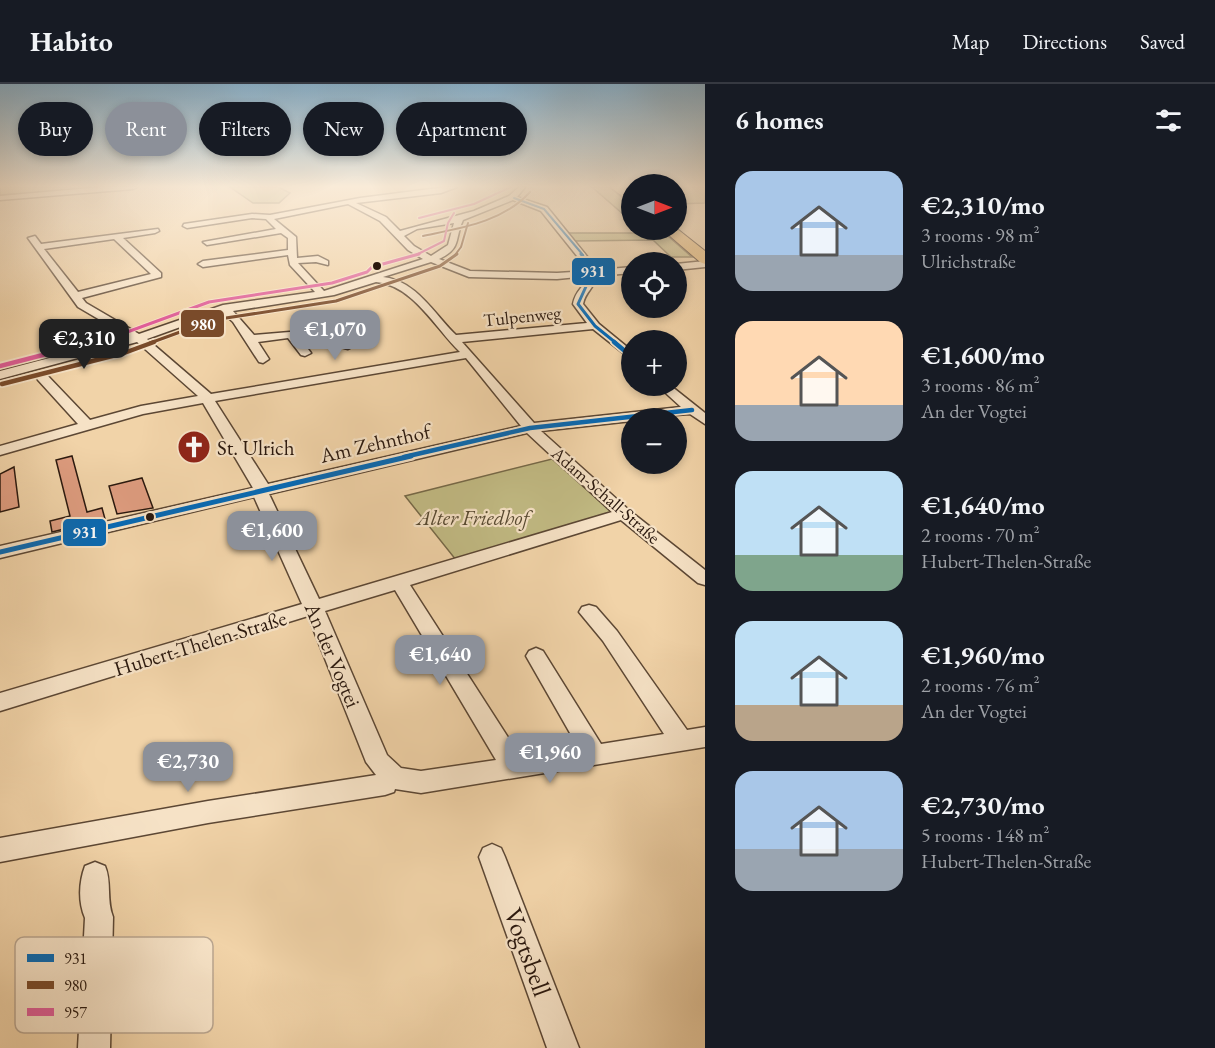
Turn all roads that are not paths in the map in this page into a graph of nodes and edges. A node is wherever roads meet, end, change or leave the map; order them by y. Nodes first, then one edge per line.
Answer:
1 (149, 232) edge
2 (270, 232) edge
3 (285, 232) edge
4 (407, 232) edge
5 (456, 232) edge
6 (561, 232) edge
7 (689, 232) edge
8 (399, 234) joint
9 (117, 237) junction
10 (304, 237) dead end
11 (32, 238) dead end
12 (292, 238) junction
13 (682, 240) edge
14 (705, 245) edge
15 (39, 247) junction
16 (217, 250) dead end
17 (292, 256) junction
18 (432, 259) junction
19 (705, 259) edge
20 (325, 263) dead end
21 (203, 264) dead end
22 (705, 264) edge
23 (687, 266) edge
24 (621, 271) edge
25 (593, 273) junction
26 (382, 278) junction
27 (321, 294) junction
28 (75, 296) junction
29 (223, 308) junction
30 (595, 326) junction
31 (291, 334) junction
32 (139, 338) junction
33 (251, 339) junction
34 (453, 339) junction
35 (348, 346) dead end
36 (621, 348) edge
37 (305, 353) dead end
38 (469, 354) junction
39 (262, 359) dead end
40 (0, 375) edge
41 (42, 378) dead end
42 (676, 396) edge
43 (206, 397) junction
44 (692, 410) junction
45 (705, 420) edge
46 (86, 424) junction
47 (530, 428) junction
48 (0, 451) edge
49 (260, 492) junction
50 (624, 514) junction
51 (0, 552) edge
52 (705, 579) edge
53 (400, 583) junction
54 (314, 608) junction
55 (589, 612) dead end
56 (536, 656) dead end
57 (0, 702) edge
58 (693, 739) edge
59 (596, 756) junction
60 (514, 768) junction
61 (385, 784) dead end
62 (0, 850) edge
63 (492, 857) dead end
64 (95, 875) dead end
65 (98, 937) edge
66 (94, 1033) edge
67 (93, 1048) edge
68 (563, 1048) edge

1 - 9 street
2 - 16 street
3 - 12 street
4 - 8 street
5 - 18 street
6 - 25 street
7 - 14 highway
8 - 18 street
9 - 15 street
9 - 28 street
10 - 12 street
11 - 15 street, An der Vogtei
12 - 17 street
13 - 19 highway
15 - 28 street, An der Vogtei
17 - 20 street
17 - 21 street
17 - 27 street
18 - 25 street
18 - 26 street
22 - 23 street
24 - 25 street
25 - 30 street
26 - 27 street
26 - 34 street, Adam-Schall-Straße
27 - 29 street
28 - 32 street, An der Vogtei
29 - 32 street
29 - 33 street
30 - 34 street, Tulpenweg
30 - 36 street
31 - 33 street
31 - 35 street
31 - 37 street
32 - 40 street
32 - 43 street, An der Vogtei
33 - 39 street
34 - 38 street, Adam-Schall-Straße
38 - 43 street
38 - 47 street, Adam-Schall-Straße
41 - 46 street
42 - 44 street
43 - 46 street
43 - 49 street, An der Vogtei
44 - 45 street
44 - 47 street, Am Zehnthof
46 - 48 street
47 - 49 street, Am Zehnthof
47 - 50 street, Adam-Schall-Straße
49 - 51 street, Am Zehnthof
49 - 54 street, An der Vogtei
50 - 52 street, Adam-Schall-Straße
50 - 53 street, Hubert-Thelen-Straße
53 - 54 street, Hubert-Thelen-Straße
53 - 60 street
54 - 57 street, Hubert-Thelen-Straße
54 - 60 street, An der Vogtei
55 - 58 street, An der Vogtei
56 - 59 street
58 - 59 street, An der Vogtei
59 - 60 street, An der Vogtei
61 - 62 street
63 - 68 street, Vogtsbell
64 - 65 street
66 - 67 street

